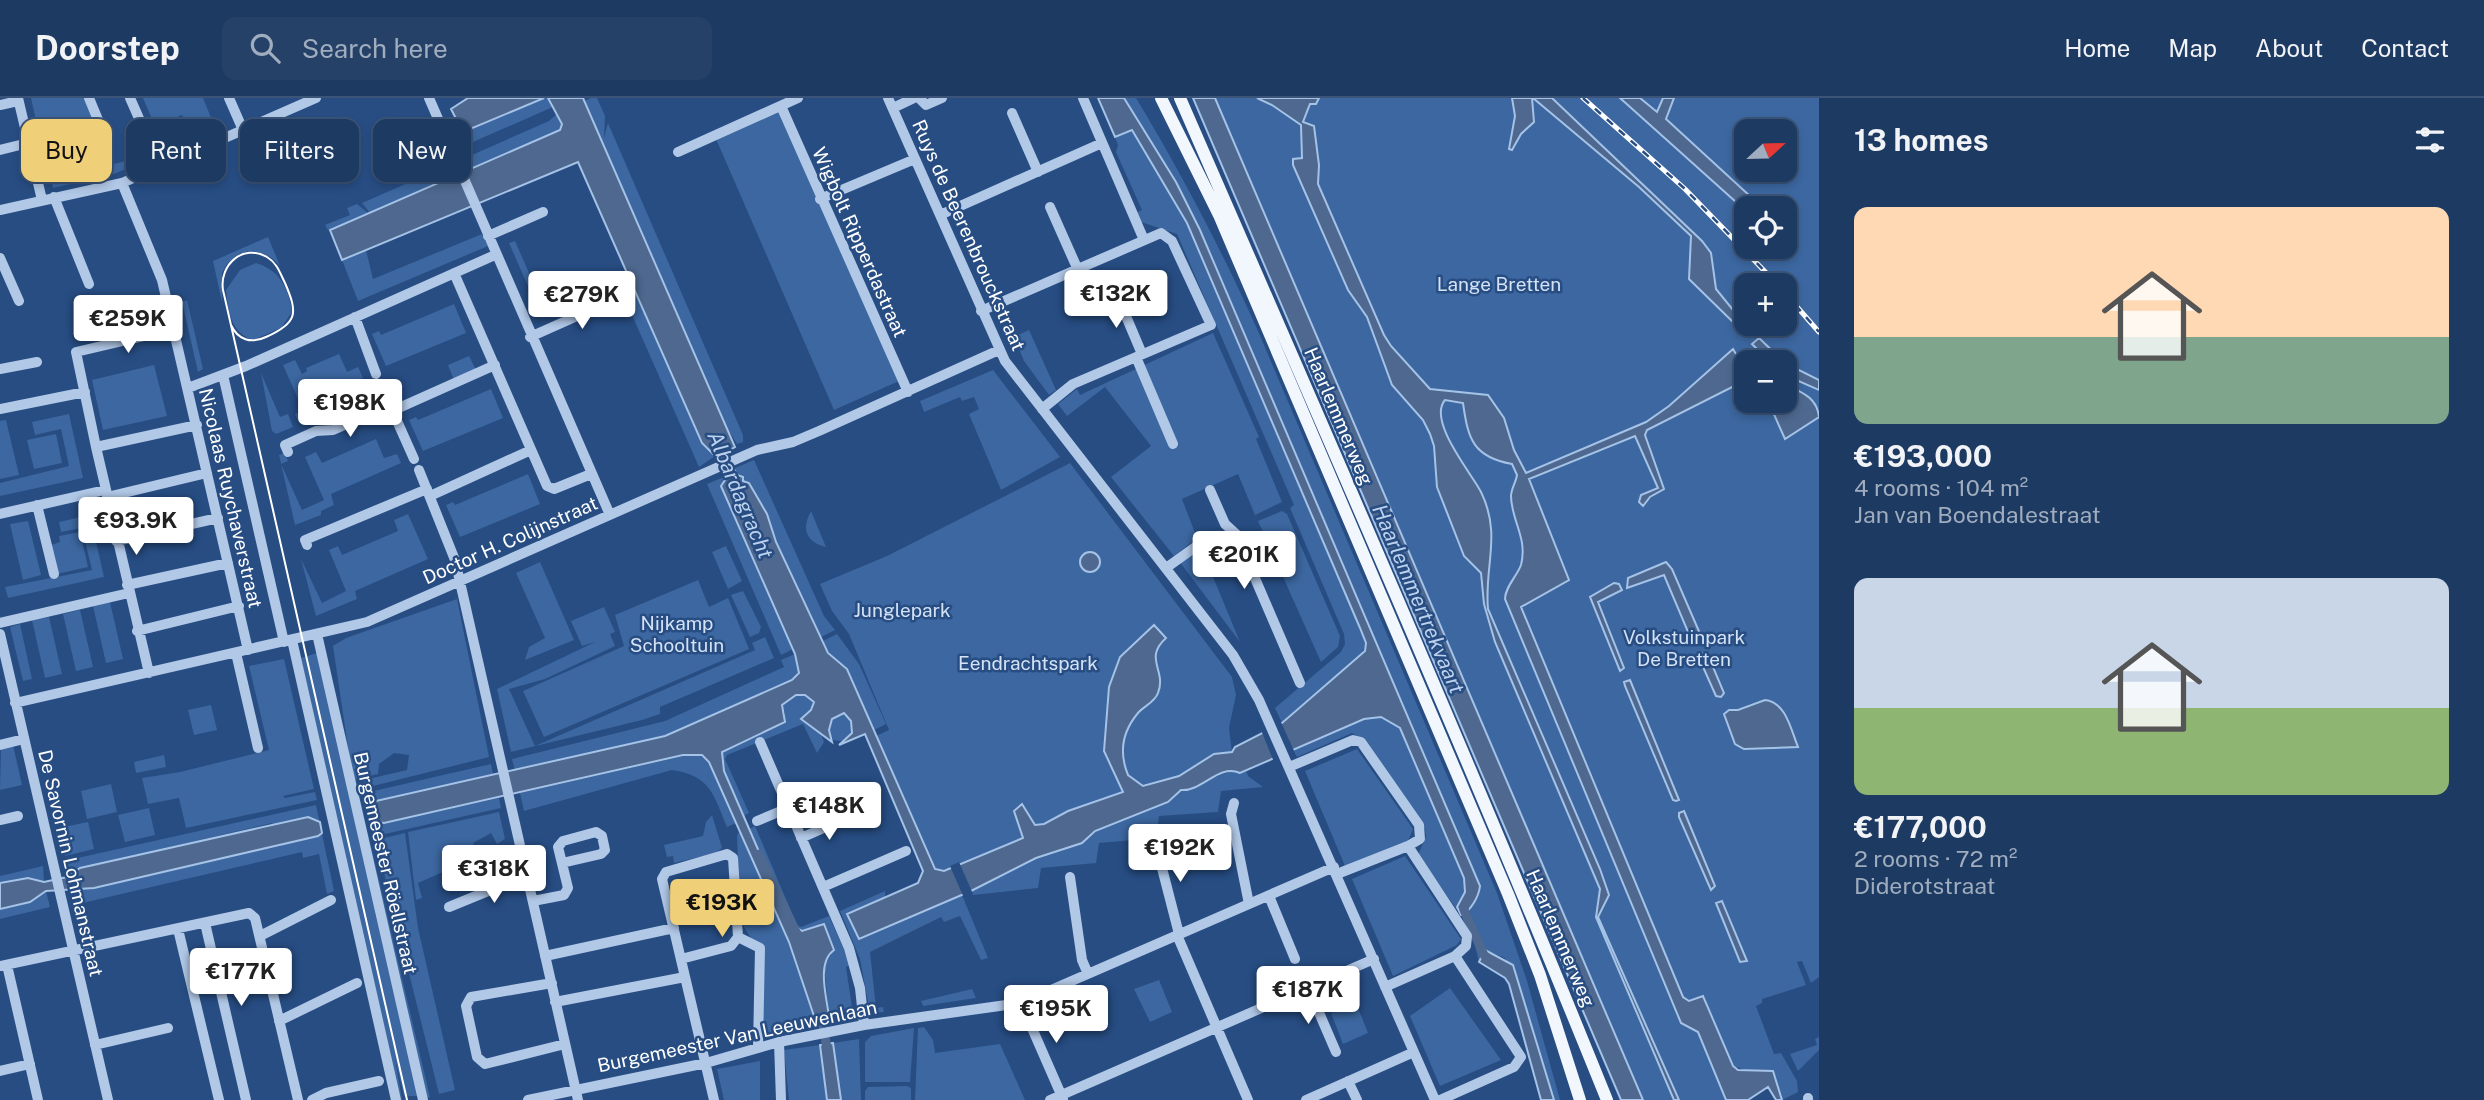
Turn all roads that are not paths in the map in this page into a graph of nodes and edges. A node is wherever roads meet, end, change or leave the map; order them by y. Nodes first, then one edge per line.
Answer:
1 (89, 98) edge
2 (130, 98) edge
3 (229, 98) edge
4 (316, 98) edge
5 (429, 98) edge
6 (798, 98) edge
7 (917, 98) edge
8 (942, 98) edge
9 (1083, 98) edge
10 (1161, 98) edge
11 (1180, 98) edge
12 (18, 100) edge
13 (891, 101) edge
14 (0, 105) edge
15 (781, 106) junction
16 (1012, 113) dead end
17 (22, 119) edge
18 (98, 119) edge
19 (139, 119) edge
20 (268, 119) edge
21 (240, 123) edge
22 (1102, 143) junction
23 (21, 145) edge
24 (0, 150) edge
25 (678, 152) dead end
26 (915, 159) junction
27 (1038, 172) junction
28 (126, 181) edge
29 (37, 182) edge
30 (122, 183) junction
31 (54, 197) junction
32 (820, 199) junction
33 (41, 200) junction
34 (1050, 207) dead end
35 (0, 210) edge
36 (543, 212) dead end
37 (940, 215) junction
38 (488, 236) junction
39 (1144, 240) junction
40 (495, 255) junction
41 (0, 258) edge
42 (1078, 270) junction
43 (454, 273) junction
44 (89, 284) dead end
45 (1117, 295) dead end
46 (622, 296) dead end
47 (19, 301) dead end
48 (981, 311) junction
49 (355, 317) junction
50 (174, 329) junction
51 (530, 337) junction
52 (999, 350) junction
53 (1139, 356) junction
54 (37, 362) dead end
55 (495, 366) junction
56 (0, 369) edge
57 (376, 373) dead end
58 (223, 375) junction
59 (381, 385) dead end
60 (188, 388) junction
61 (85, 392) junction
62 (908, 392) junction
63 (391, 408) junction
64 (1042, 409) junction
65 (0, 410) edge
66 (197, 425) junction
67 (1173, 444) dead end
68 (96, 447) junction
69 (531, 450) junction
70 (288, 452) dead end
71 (414, 458) dead end
72 (419, 470) dead end
73 (207, 473) junction
74 (591, 474) junction
75 (1210, 490) dead end
76 (428, 492) junction
77 (106, 494) junction
78 (37, 505) junction
79 (0, 514) edge
80 (610, 515) junction
81 (218, 517) junction
82 (1232, 529) junction
83 (1219, 534) tunnel mouth
84 (116, 541) junction
85 (1205, 541) tunnel mouth
86 (307, 545) dead end
87 (228, 562) junction
88 (1166, 568) junction
89 (54, 574) dead end
90 (459, 581) junction
91 (128, 589) junction
92 (239, 606) junction
93 (0, 623) edge
94 (137, 631) junction
95 (0, 634) edge
96 (317, 634) junction
97 (288, 641) junction
98 (248, 650) junction
99 (236, 653) junction
100 (149, 673) junction
101 (1300, 683) dead end
102 (15, 703) junction
103 (24, 739) junction
104 (760, 742) dead end
105 (0, 745) edge
106 (258, 748) dead end
107 (1288, 764) junction
108 (1234, 803) dead end
109 (788, 808) junction
110 (18, 816) dead end
111 (845, 819) dead end
112 (0, 820) edge
113 (757, 821) dead end
114 (801, 838) junction
115 (1154, 841) dead end
116 (1408, 846) junction
117 (906, 851) dead end
118 (562, 863) junction
119 (1335, 871) junction
120 (527, 875) junction
121 (1070, 877) dead end
122 (823, 887) junction
123 (1269, 896) junction
124 (331, 900) dead end
125 (533, 901) junction
126 (1249, 904) junction
127 (449, 907) dead end
128 (205, 923) junction
129 (674, 928) junction
130 (178, 929) junction
131 (1178, 934) junction
132 (260, 936) junction
133 (738, 937) junction
134 (74, 951) junction
135 (545, 956) junction
136 (1455, 956) junction
137 (1295, 959) dead end
138 (1374, 959) junction
139 (681, 960) junction
140 (3, 965) edge
141 (1088, 974) junction
142 (685, 977) junction
143 (357, 983) dead end
144 (552, 983) junction
145 (1308, 987) junction
146 (1385, 987) junction
147 (555, 1003) junction
148 (1021, 1003) junction
149 (279, 1021) junction
150 (863, 1025) junction
151 (1216, 1027) junction
152 (168, 1028) dead end
153 (779, 1042) junction
154 (565, 1044) junction
155 (95, 1045) junction
156 (758, 1047) junction
157 (1336, 1052) dead end
158 (1414, 1052) junction
159 (706, 1063) junction
160 (30, 1064) junction
161 (0, 1071) edge
162 (379, 1081) dead end
163 (1349, 1082) junction
164 (576, 1095) edge
165 (1062, 1097) edge
166 (38, 1100) edge
167 (108, 1100) edge
168 (219, 1100) edge
169 (246, 1100) edge
170 (296, 1100) edge
171 (312, 1100) edge
172 (396, 1100) edge
173 (423, 1100) edge
174 (528, 1100) edge
175 (714, 1100) edge
176 (781, 1100) edge
177 (1050, 1100) edge
178 (1248, 1100) edge
179 (1306, 1100) edge
180 (1357, 1100) edge
181 (1437, 1100) edge
182 (1580, 1100) edge
183 (1607, 1100) edge

1 - 18 street
2 - 19 street
3 - 21 street
4 - 20 street
5 - 38 street
6 - 15 street
7 - 8 street
7 - 13 street
9 - 22 street
10 - 182 main road, Haarlemmerweg
11 - 183 main road, Haarlemmerweg
12 - 14 street
12 - 17 street
13 - 26 street, Ruys de Beerenbrouckstraat
15 - 25 street
15 - 32 street, Wigbolt Ripperdastraat
16 - 27 street
22 - 27 street
22 - 39 street
23 - 24 street
26 - 32 street
26 - 37 street, Ruys de Beerenbrouckstraat
27 - 37 street
28 - 30 street
29 - 33 street
30 - 31 street
30 - 50 street, Nicolaas Ruychaverstraat
31 - 33 street
31 - 44 street
32 - 62 street, Wigbolt Ripperdastraat
33 - 35 street
34 - 42 street
36 - 38 street
37 - 48 street, Ruys de Beerenbrouckstraat
38 - 40 street
39 - 42 street
39 - 53 street
40 - 43 street
40 - 51 street
41 - 47 street
42 - 48 street
43 - 49 street
43 - 55 street
45 - 53 street
46 - 51 street
48 - 52 street, Ruys de Beerenbrouckstraat
49 - 57 street
49 - 58 street
50 - 60 street, Nicolaas Ruychaverstraat
50 - 61 street
51 - 74 street
52 - 62 street, Doctor H. Colijnstraat
52 - 64 street, Ruys de Beerenbrouckstraat
53 - 64 street
53 - 67 street
54 - 56 street
55 - 63 street
55 - 69 street
58 - 60 street
58 - 97 street
59 - 63 street
60 - 66 street, Nicolaas Ruychaverstraat
61 - 65 street
61 - 68 street
62 - 80 street, Doctor H. Colijnstraat
63 - 70 street
63 - 71 street
64 - 88 street, Ruys de Beerenbrouckstraat
66 - 68 street
66 - 73 street, Nicolaas Ruychaverstraat
68 - 77 street
69 - 74 street
69 - 76 street
72 - 76 street
73 - 77 street
73 - 81 street, Nicolaas Ruychaverstraat
74 - 80 street
75 - 82 street
76 - 86 street
76 - 90 street
77 - 78 street
77 - 84 street
78 - 79 street
78 - 89 street
80 - 90 street, Doctor H. Colijnstraat
81 - 84 street
81 - 87 street, Nicolaas Ruychaverstraat
82 - 83 street
82 - 101 street
84 - 91 street
85 - 88 street
87 - 91 street
87 - 92 street, Nicolaas Ruychaverstraat
88 - 107 street, Ruys de Beerenbrouckstraat
90 - 96 street, Doctor H. Colijnstraat
90 - 120 street
91 - 93 street
91 - 94 street
92 - 94 street
92 - 98 street, Nicolaas Ruychaverstraat
94 - 100 street
95 - 102 street, De Savornin Lohmanstraat
96 - 97 street, Doctor H. Colijnstraat
96 - 173 street, Burgemeester Röellstraat
97 - 98 street, Doctor H. Colijnstraat
97 - 172 street
98 - 99 street, Doctor H. Colijnstraat
99 - 100 street, Doctor H. Colijnstraat
99 - 106 street
100 - 102 street, Doctor H. Colijnstraat
102 - 103 street, De Savornin Lohmanstraat
103 - 105 street
103 - 134 street, De Savornin Lohmanstraat
104 - 109 street
107 - 116 street
107 - 119 street, Ruys de Beerenbrouckstraat
108 - 126 street
109 - 113 street
109 - 114 street
110 - 112 street
111 - 114 street
114 - 122 street
115 - 131 street
116 - 119 street, Burgemeester Van Leeuwenlaan
116 - 136 street
117 - 122 street
118 - 118 street
118 - 125 street
119 - 123 street, Burgemeester Van Leeuwenlaan
119 - 138 street, Ruys de Beerenbrouckstraat
120 - 125 street
120 - 127 street
121 - 141 street
122 - 150 street
123 - 126 street, Burgemeester Van Leeuwenlaan
123 - 137 street
124 - 132 street
125 - 135 street
126 - 131 street, Burgemeester Van Leeuwenlaan
128 - 130 street
128 - 132 street
128 - 169 street
129 - 133 street
129 - 135 street
129 - 139 street
130 - 134 street
130 - 168 street
131 - 141 street, Burgemeester Van Leeuwenlaan
131 - 151 street
132 - 149 street
133 - 139 street
133 - 156 street
134 - 140 street
134 - 155 street, De Savornin Lohmanstraat
135 - 144 street
136 - 146 street
136 - 181 street
138 - 145 street
138 - 146 street, Ruys de Beerenbrouckstraat
139 - 142 street
140 - 160 street
141 - 148 street, Burgemeester Van Leeuwenlaan
142 - 147 street
142 - 159 street
143 - 149 street
144 - 147 street
144 - 154 street
145 - 151 street
145 - 157 street
146 - 158 street, Ruys de Beerenbrouckstraat
147 - 154 street
148 - 150 street, Burgemeester Van Leeuwenlaan
148 - 165 street
149 - 170 street
150 - 153 street, Burgemeester Van Leeuwenlaan
151 - 165 street
151 - 178 street
152 - 155 street
153 - 156 street, Burgemeester Van Leeuwenlaan
153 - 176 street
154 - 164 street
155 - 167 street, De Savornin Lohmanstraat
156 - 159 street, Burgemeester Van Leeuwenlaan
158 - 163 street
158 - 181 street, Ruys de Beerenbrouckstraat
159 - 164 street, Burgemeester Van Leeuwenlaan
159 - 175 street
160 - 161 street
160 - 166 street
162 - 171 street
163 - 179 street
163 - 180 street
164 - 174 street, Burgemeester Van Leeuwenlaan
165 - 177 street

